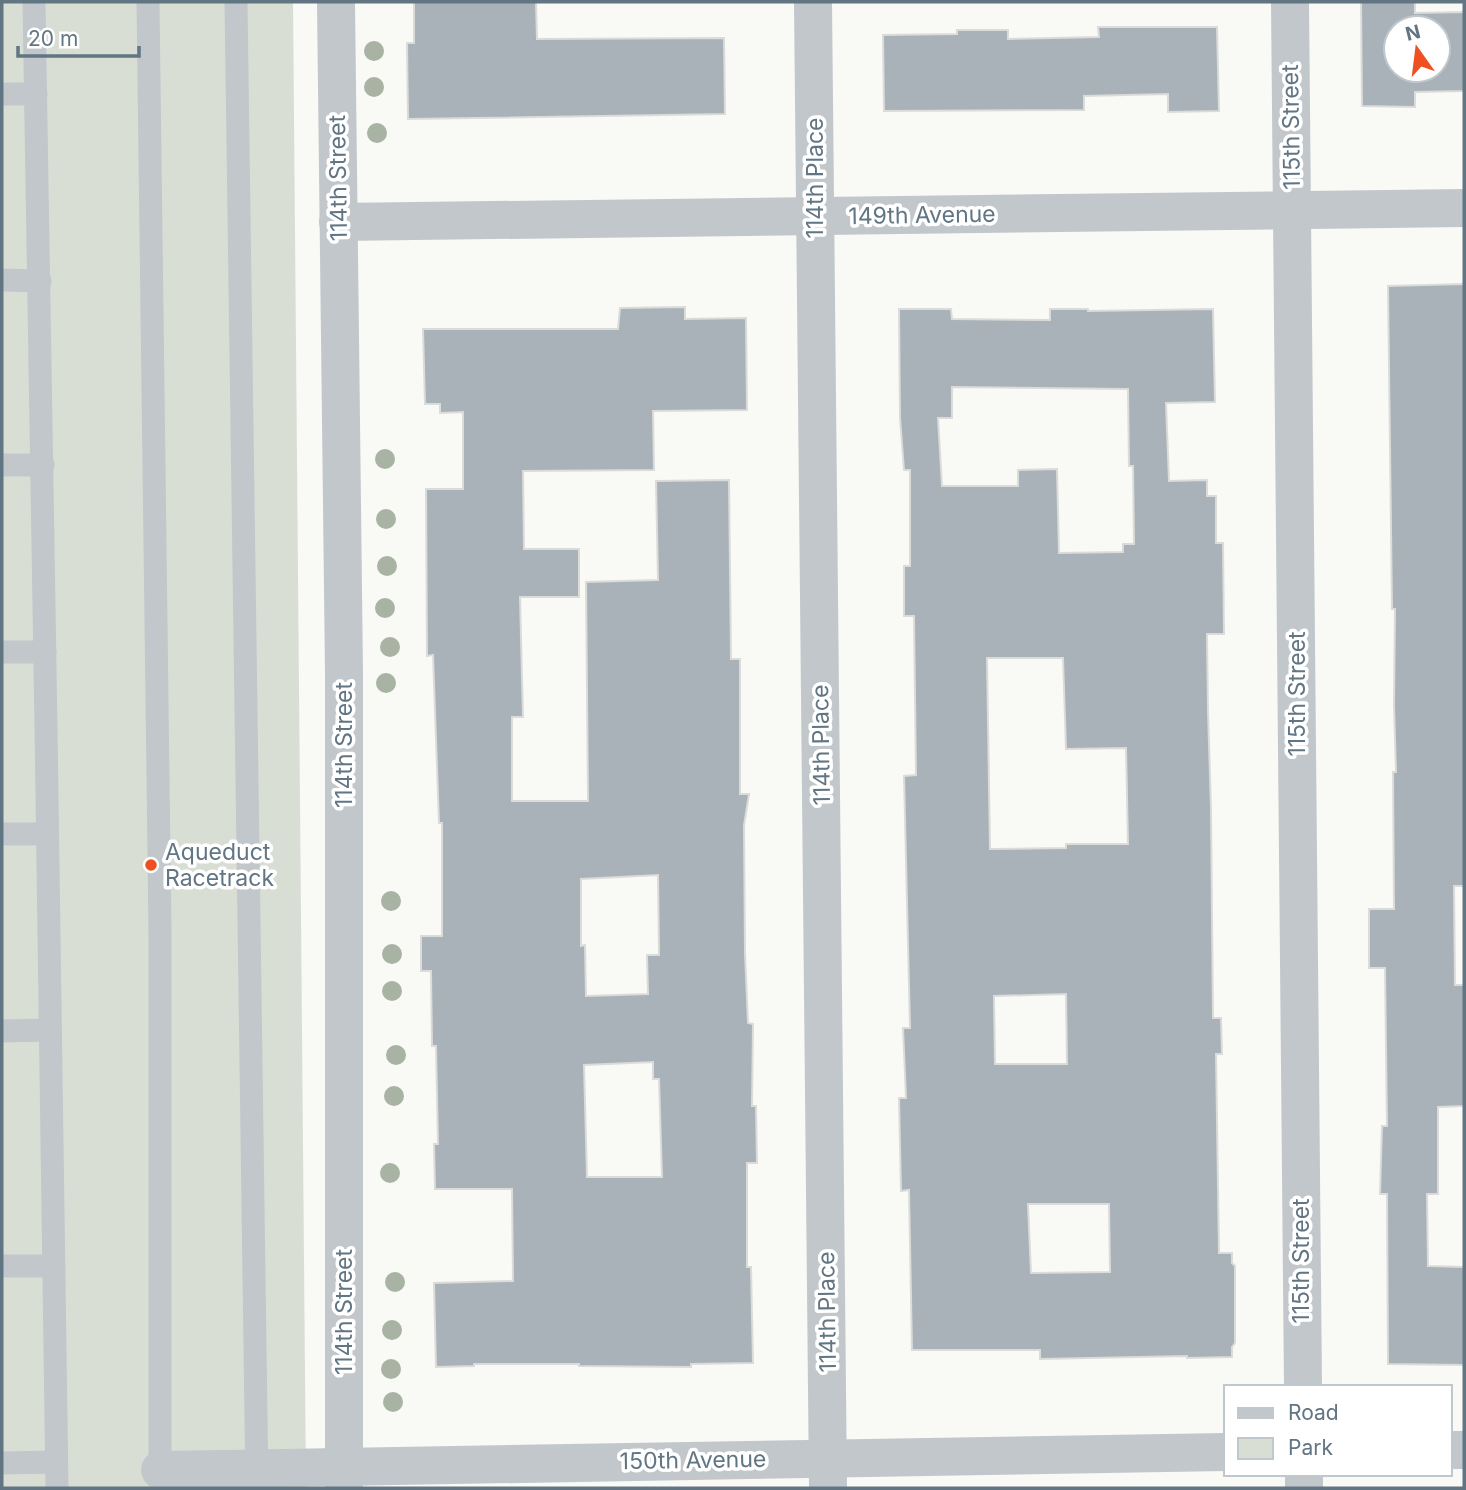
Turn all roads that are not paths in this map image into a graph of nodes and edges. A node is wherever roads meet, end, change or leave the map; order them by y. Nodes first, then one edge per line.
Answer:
1 (34, 2) edge
2 (148, 2) edge
3 (236, 2) edge
4 (336, 2) edge
5 (813, 2) edge
6 (1290, 2) edge
7 (2, 94) edge
8 (36, 94) junction
9 (1464, 208) edge
10 (1293, 211) junction
11 (815, 216) junction
12 (338, 222) junction
13 (2, 280) edge
14 (40, 281) junction
15 (2, 465) edge
16 (43, 466) junction
17 (2, 652) edge
18 (45, 652) junction
19 (2, 834) edge
20 (47, 834) junction
21 (49, 1030) junction
22 (2, 1031) edge
23 (2, 1266) edge
24 (53, 1266) junction
25 (1303, 1385) edge
26 (1224, 1452) edge
27 (56, 1462) junction
28 (2, 1463) edge
29 (828, 1473) edge
30 (344, 1478) edge
31 (160, 1479) edge
32 (257, 1479) edge
33 (57, 1488) edge

1 - 8 lane
2 - 31 lane
3 - 32 lane
4 - 12 street, 114th Street
5 - 11 street, 114th Place
6 - 10 street, 115th Street
7 - 8 lane
8 - 14 lane
9 - 10 street, 149th Avenue
10 - 11 street, 149th Avenue
10 - 25 street, 115th Street
11 - 12 street, 149th Avenue
11 - 29 street, 114th Place
12 - 30 street, 114th Street
13 - 14 lane
14 - 16 lane
15 - 16 lane
16 - 18 lane
17 - 18 lane
18 - 20 lane
19 - 20 lane
20 - 21 lane
21 - 22 lane
21 - 24 lane
23 - 24 lane
24 - 27 lane
26 - 29 street, 150th Avenue
27 - 28 lane
27 - 33 lane
29 - 30 street, 150th Avenue
30 - 32 street, 150th Avenue
31 - 32 street, 150th Avenue

